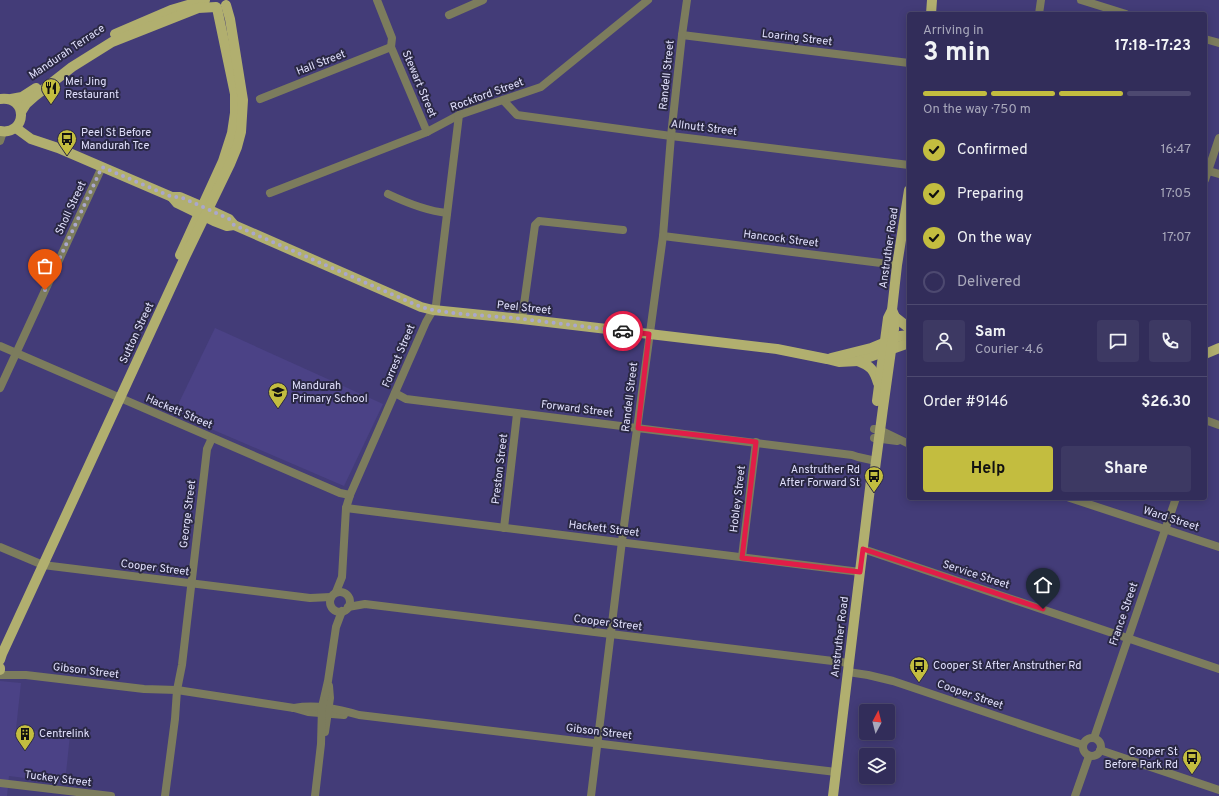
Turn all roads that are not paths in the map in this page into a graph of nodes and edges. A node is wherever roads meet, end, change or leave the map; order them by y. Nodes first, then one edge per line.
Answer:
1 (205, 0) edge
2 (377, 0) edge
3 (483, 0) edge
4 (648, 0) edge
5 (687, 0) edge
6 (932, 0) edge
7 (1041, 0) edge
8 (1081, 0) edge
9 (222, 3) edge
10 (930, 12) edge
11 (1039, 12) edge
12 (1120, 12) edge
13 (449, 15) dead end
14 (682, 35) junction
15 (1207, 40) edge
16 (1219, 43) edge
17 (391, 47) junction
18 (907, 63) edge
19 (0, 98) edge
20 (11, 99) junction
21 (260, 99) dead end
22 (503, 100) junction
23 (459, 115) junction
24 (19, 120) junction
25 (427, 132) junction
26 (1, 135) edge
27 (671, 136) junction
28 (1219, 138) edge
29 (907, 165) edge
30 (102, 167) junction
31 (1207, 170) edge
32 (1219, 174) edge
33 (270, 193) dead end
34 (388, 194) dead end
35 (907, 210) edge
36 (204, 211) junction
37 (447, 213) junction
38 (623, 230) dead end
39 (663, 236) junction
40 (897, 265) junction
41 (433, 310) junction
42 (894, 314) junction
43 (522, 319) junction
44 (907, 326) edge
45 (649, 334) junction
46 (907, 336) edge
47 (907, 343) edge
48 (0, 346) edge
49 (888, 346) junction
50 (1219, 348) edge
51 (17, 353) junction
52 (1207, 353) edge
53 (1219, 353) edge
54 (1207, 358) edge
55 (827, 359) junction
56 (858, 361) junction
57 (879, 385) junction
58 (0, 388) edge
59 (395, 393) junction
60 (118, 398) junction
61 (517, 414) junction
62 (1207, 421) edge
63 (1219, 425) edge
64 (638, 428) junction
65 (877, 434) junction
66 (212, 438) junction
67 (756, 442) junction
68 (905, 443) edge
69 (874, 458) junction
70 (350, 495) junction
71 (1076, 500) edge
72 (1175, 500) edge
73 (346, 508) junction
74 (504, 528) junction
75 (1165, 529) junction
76 (622, 542) junction
77 (0, 547) edge
78 (1219, 547) edge
79 (863, 549) junction
80 (742, 558) junction
81 (40, 564) junction
82 (860, 572) junction
83 (342, 576) junction
84 (191, 583) junction
85 (347, 595) junction
86 (332, 600) junction
87 (365, 604) junction
88 (345, 609) junction
89 (336, 627) junction
90 (611, 635) junction
91 (1128, 637) junction
92 (0, 643) edge
93 (0, 660) edge
94 (0, 668) edge
95 (849, 668) junction
96 (1219, 669) edge
97 (0, 675) edge
98 (26, 675) junction
99 (179, 693) junction
100 (325, 710) junction
101 (1094, 738) junction
102 (597, 743) junction
103 (1083, 745) junction
104 (1100, 750) junction
105 (1089, 756) junction
106 (836, 772) junction
107 (1, 783) edge
108 (1219, 790) edge
109 (111, 796) edge
110 (165, 796) edge
111 (314, 796) edge
112 (591, 796) edge
113 (834, 796) edge
114 (1075, 796) edge

1 - 20 main road, Mandurah Terrace
2 - 17 street, Stewart Street
3 - 13 street
4 - 22 street, Rockford Street
5 - 14 street, Randell Street
6 - 10 main road
7 - 11 street
8 - 12 street
9 - 24 main road, Mandurah Terrace
9 - 36 main road, Sutton Street
14 - 18 street, Loaring Street
14 - 27 street, Randell Street
15 - 16 street
17 - 21 street, Hall Street
17 - 25 street, Stewart Street
19 - 20 main road
20 - 24 main road, Peel Street
22 - 23 street, Rockford Street
22 - 27 street, Allnutt Street
23 - 25 street, Rockford Street
23 - 37 street, Forrest Street
24 - 26 main road
24 - 30 main road, Peel Street
25 - 33 street, Rockford Street
27 - 29 street, Allnutt Street
27 - 39 street, Randell Street
28 - 31 street
30 - 36 main road, Peel Street
30 - 51 street, Sholl Street
31 - 32 street
34 - 37 street
35 - 40 main road, Anstruther Road
36 - 41 main road, Peel Street
36 - 60 main road, Sutton Street
37 - 41 street, Forrest Street
38 - 43 street
39 - 40 street, Hancock Street
39 - 45 street, Randell Street
40 - 42 main road, Anstruther Road
41 - 43 main road, Peel Street
41 - 59 street, Forrest Street
42 - 44 main road
42 - 49 main road, Anstruther Road
43 - 45 main road, Peel Street
45 - 55 main road, Peel Street
45 - 64 street, Randell Street
46 - 49 main road
47 - 49 main road
48 - 51 street, Hackett Street
49 - 55 main road, Peel Street
49 - 56 main road, Peel Street
49 - 57 main road, Anstruther Road
49 - 65 main road, Anstruther Road
50 - 52 main road
51 - 58 street, Sholl Street
51 - 60 street, Hackett Street
53 - 54 main road
55 - 56 main road, Peel Street
56 - 57 main road
57 - 65 main road, Anstruther Road
59 - 61 street, Forward Street
59 - 70 street, Forrest Street
60 - 66 street, Hackett Street
60 - 81 main road, Sutton Street
61 - 64 street, Forward Street
61 - 74 street, Preston Street
62 - 63 street
64 - 67 street, Forward Street
64 - 76 street, Randell Street
65 - 68 street
65 - 69 main road, Anstruther Road
66 - 70 street, Hackett Street
66 - 84 street, George Street
67 - 69 street, Forward Street
67 - 80 street, Hobley Street
69 - 79 main road, Anstruther Road
70 - 73 street, Forrest Street
71 - 75 street, Ward Street
72 - 75 street, France Street
73 - 74 street, Hackett Street
73 - 83 street, Forrest Street
74 - 76 street, Hackett Street
75 - 78 street, Ward Street
75 - 91 street, France Street
76 - 80 street, Hackett Street
76 - 90 street, Randell Street
77 - 81 street, Cooper Street
79 - 82 main road, Anstruther Road
79 - 91 street, Service Street
80 - 82 street, Hackett Street
81 - 84 street, Cooper Street
81 - 92 main road, Sutton Street
81 - 93 main road, Sutton Street
82 - 95 main road, Anstruther Road
83 - 85 street, Forrest Street
83 - 86 street, Forrest Street
84 - 86 street, Cooper Street
84 - 99 street, George Street
85 - 86 street
85 - 87 street, Cooper Street
85 - 88 street
86 - 88 street
86 - 89 street
87 - 88 street, Cooper Street
87 - 90 street, Cooper Street
88 - 89 street
89 - 100 street
90 - 95 street, Cooper Street
90 - 102 street, Randell Street
91 - 96 street, Service Street
91 - 101 street, France Street
94 - 98 street, Gibson Street
95 - 103 street, Cooper Street
95 - 106 main road, Anstruther Road
97 - 98 street, Gibson Street
98 - 99 street, Gibson Street
99 - 100 street, Gibson Street
99 - 110 street, George Street
100 - 102 street, Gibson Street
100 - 111 street
101 - 103 street
101 - 104 street
102 - 106 street, Gibson Street
102 - 112 street, Randell Street
103 - 105 street
104 - 105 street
104 - 108 street
105 - 114 street
106 - 113 main road, Anstruther Road
107 - 109 street, Tuckey Street

